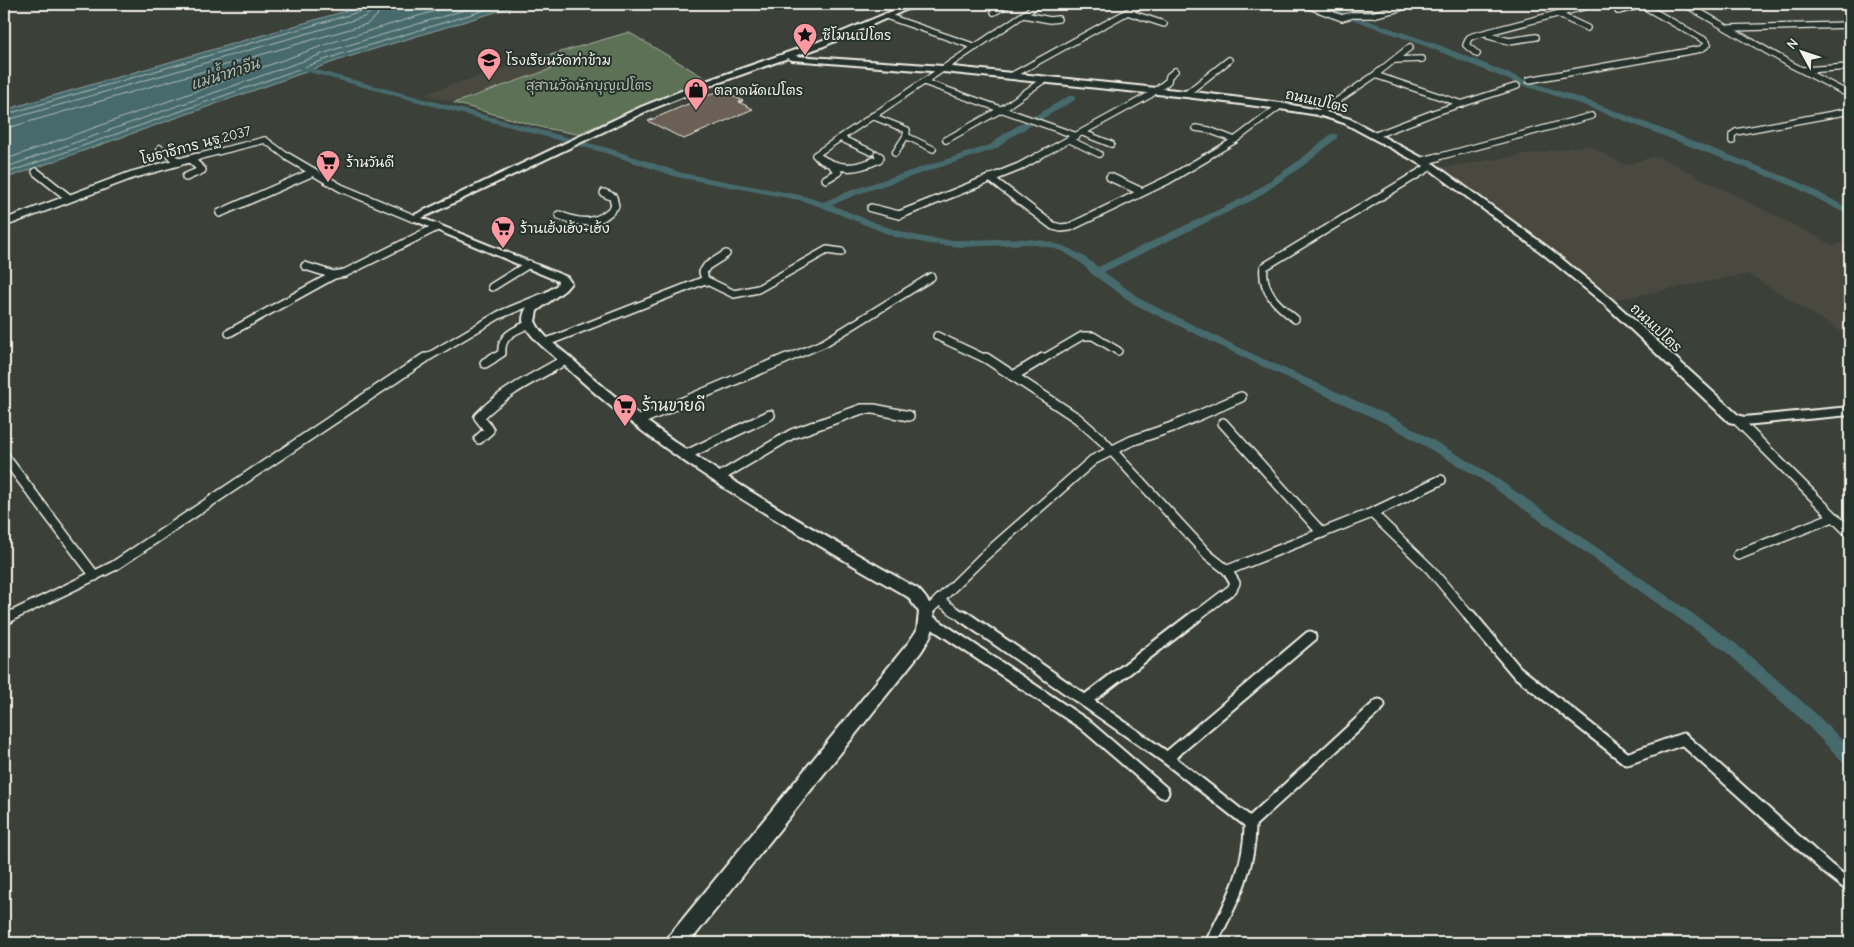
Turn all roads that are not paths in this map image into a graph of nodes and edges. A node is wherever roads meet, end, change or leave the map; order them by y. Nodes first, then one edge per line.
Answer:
1 (1008, 4) edge
2 (1039, 4) edge
3 (1142, 4) edge
4 (1304, 4) edge
5 (1347, 4) edge
6 (1406, 4) edge
7 (1595, 4) edge
8 (1685, 4) edge
9 (908, 5) edge
10 (1641, 5) edge
11 (1321, 9) junction
12 (1618, 11) dead end
13 (994, 12) dead end
14 (1126, 12) junction
15 (1557, 14) junction
16 (1024, 15) junction
17 (886, 16) junction
18 (1058, 19) dead end
19 (1164, 24) dead end
20 (1850, 25) edge
21 (1587, 28) dead end
22 (1728, 28) junction
23 (1486, 34) junction
24 (1536, 37) dead end
25 (976, 47) junction
26 (1410, 47) dead end
27 (808, 49) junction
28 (1477, 54) dead end
29 (787, 58) junction
30 (1422, 59) dead end
31 (820, 60) junction
32 (1229, 60) dead end
33 (1396, 60) junction
34 (1850, 67) edge
35 (943, 69) junction
36 (1802, 70) junction
37 (1175, 71) dead end
38 (1376, 75) junction
39 (1011, 76) junction
40 (1045, 80) junction
41 (1529, 80) dead end
42 (924, 82) junction
43 (1516, 86) dead end
44 (1850, 90) edge
45 (1156, 91) junction
46 (1842, 91) junction
47 (1186, 94) junction
48 (1850, 95) edge
49 (1462, 104) junction
50 (1280, 106) junction
51 (1002, 108) junction
52 (1850, 111) edge
53 (1319, 113) junction
54 (872, 116) junction
55 (1591, 116) dead end
56 (1039, 122) joint
57 (1196, 128) dead end
58 (1080, 135) junction
59 (906, 136) junction
60 (1376, 136) junction
61 (840, 138) junction
62 (946, 140) dead end
63 (1070, 140) junction
64 (1235, 140) junction
65 (1732, 141) dead end
66 (1111, 144) dead end
67 (160, 148) dead end
68 (933, 149) dead end
69 (895, 153) dead end
70 (1099, 154) dead end
71 (190, 159) junction
72 (179, 162) junction
73 (1427, 164) junction
74 (832, 166) junction
75 (36, 172) dead end
76 (312, 172) junction
77 (1110, 177) dead end
78 (186, 178) dead end
79 (990, 178) junction
80 (826, 179) dead end
81 (1142, 192) junction
82 (604, 193) dead end
83 (69, 198) junction
84 (1022, 202) joint
85 (871, 208) dead end
86 (220, 213) dead end
87 (559, 215) dead end
88 (413, 218) junction
89 (4, 222) edge
90 (437, 227) junction
91 (840, 252) dead end
92 (726, 254) dead end
93 (529, 264) junction
94 (305, 266) dead end
95 (334, 275) junction
96 (930, 277) dead end
97 (705, 280) junction
98 (492, 286) dead end
99 (550, 294) junction
100 (1295, 319) dead end
101 (530, 324) junction
102 (230, 334) dead end
103 (937, 336) dead end
104 (547, 342) junction
105 (1118, 351) dead end
106 (565, 360) junction
107 (485, 363) dead end
108 (1013, 376) junction
109 (1241, 397) dead end
110 (1850, 410) edge
111 (770, 415) dead end
112 (910, 416) dead end
113 (1737, 420) junction
114 (638, 422) junction
115 (1223, 424) dead end
116 (479, 439) dead end
117 (1110, 450) junction
118 (4, 456) edge
119 (684, 456) junction
120 (718, 478) junction
121 (1441, 480) dead end
122 (1372, 513) junction
123 (1833, 517) junction
124 (1322, 533) junction
125 (1850, 533) edge
126 (1738, 555) dead end
127 (1228, 570) junction
128 (95, 576) junction
129 (939, 600) junction
130 (927, 615) junction
131 (4, 619) edge
132 (1310, 638) dead end
133 (1085, 701) junction
134 (1379, 705) dead end
135 (1168, 758) junction
136 (1163, 792) dead end
137 (1250, 822) junction
138 (1850, 886) edge
139 (676, 943) edge
140 (1211, 943) edge

1 - 13 street
2 - 16 street
3 - 14 street
4 - 11 street
5 - 11 street
6 - 11 street
7 - 15 street
8 - 22 street
9 - 17 street
10 - 12 street
10 - 41 street
14 - 19 street
14 - 39 street
15 - 21 street
15 - 23 street
16 - 18 street
16 - 25 street
17 - 25 street
17 - 27 street
20 - 22 street
22 - 36 street
23 - 24 street
23 - 28 street
25 - 35 street
26 - 33 street
27 - 29 street
27 - 31 street
29 - 31 street, ถนนเปโตร
29 - 88 street
30 - 33 street
31 - 35 street, ถนนเปโตร
32 - 47 street
33 - 38 street
34 - 36 street
35 - 39 street, ถนนเปโตร
35 - 42 street
36 - 46 street
37 - 45 street
38 - 49 street
38 - 53 street
39 - 40 street, ถนนเปโตร
40 - 45 street, ถนนเปโตร
40 - 51 street
42 - 51 street
42 - 54 street
43 - 49 street
44 - 46 street
45 - 47 street, ถนนเปโตร
45 - 58 street
46 - 48 street
47 - 50 street, ถนนเปโตร
49 - 60 street
50 - 53 street, ถนนเปโตร
50 - 64 street
51 - 56 street
51 - 62 street
52 - 65 street
53 - 60 street, ถนนเปโตร
54 - 59 street
54 - 61 street
55 - 73 street
56 - 58 street
57 - 64 street
58 - 63 street
58 - 66 street
59 - 68 street
59 - 69 street
60 - 73 street, ถนนเปโตร
61 - 74 street
61 - 74 street
63 - 70 street
63 - 79 street
64 - 81 street
67 - 72 street
71 - 72 street, โยธาธิการ นฐ.2037
71 - 76 street, โยธาธิการ นฐ.2037
71 - 78 street
72 - 83 street, โยธาธิการ นฐ.2037
73 - 100 street
73 - 113 street, ถนนเปโตร
74 - 80 street
75 - 83 street
76 - 86 street
76 - 88 street, โยธาธิการ นฐ.2037
77 - 81 street
79 - 84 street
79 - 85 street
81 - 84 street
82 - 87 street
83 - 89 street, โยธาธิการ นฐ.2037
88 - 90 street
90 - 93 street
90 - 95 street
91 - 97 street
92 - 97 street
93 - 98 street
93 - 99 street
94 - 95 street
95 - 102 street
96 - 114 street
97 - 104 street
99 - 101 street
99 - 128 street
101 - 104 street
101 - 107 street
103 - 108 street
104 - 106 street
105 - 108 street
106 - 114 street
106 - 116 street
108 - 117 street
109 - 117 street
110 - 113 street
111 - 119 street
112 - 120 street
113 - 123 street
114 - 119 street
115 - 124 street
117 - 127 street
117 - 129 street
118 - 128 street
119 - 120 street
120 - 130 street
121 - 122 street
122 - 124 street
122 - 138 street
123 - 125 street
123 - 126 street
124 - 127 street
127 - 133 street
128 - 131 street
129 - 130 street
129 - 133 street
130 - 136 street
130 - 139 street
132 - 135 street
133 - 135 street
134 - 137 street
135 - 137 street
137 - 140 street

